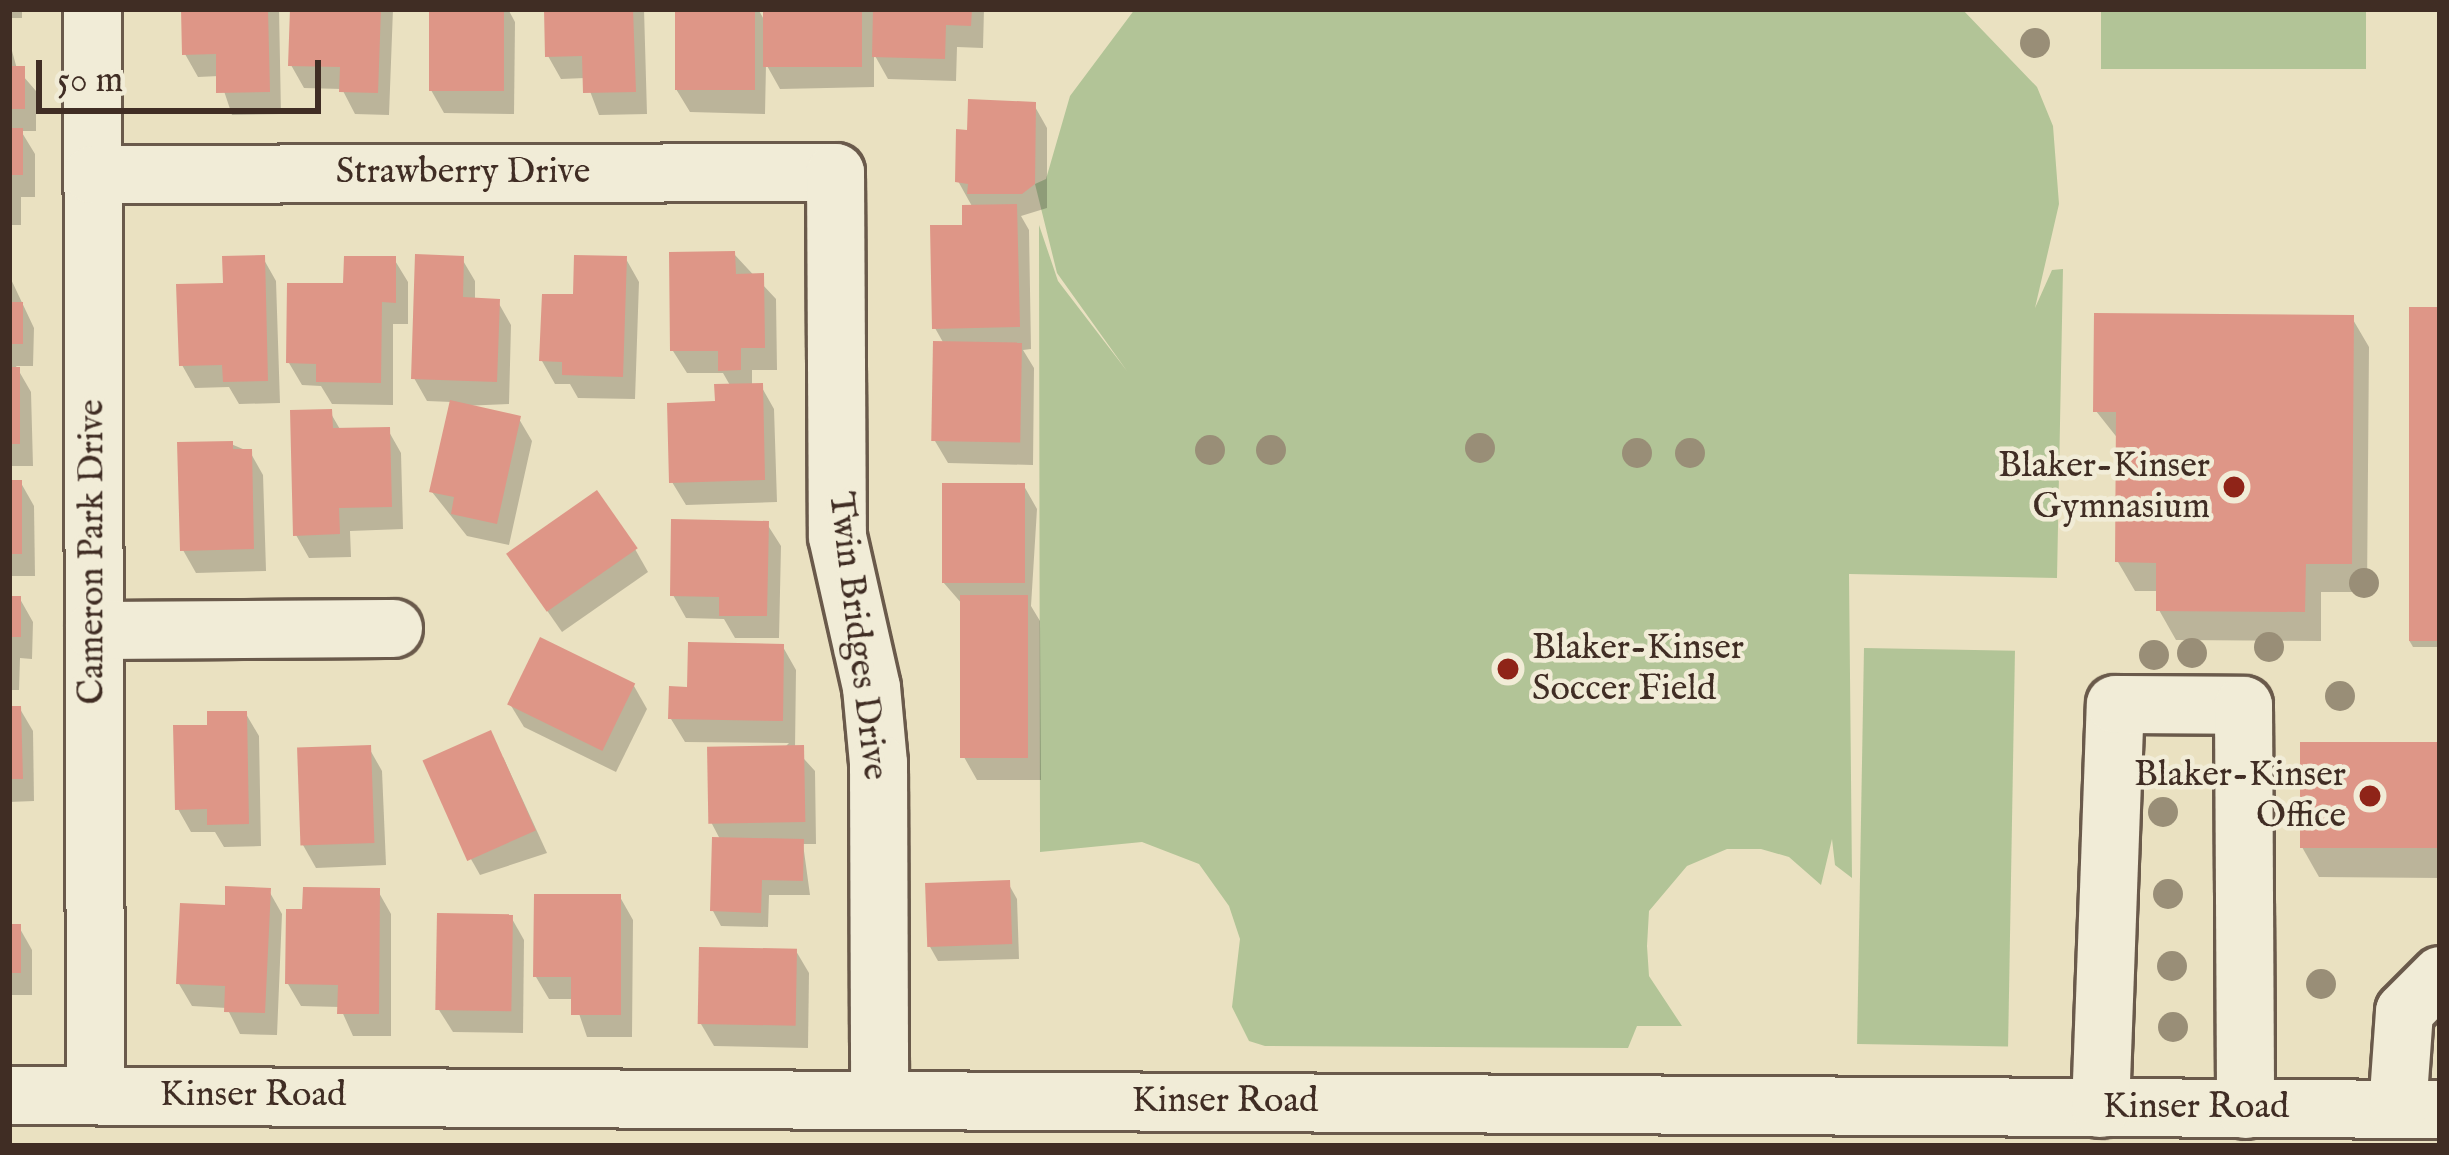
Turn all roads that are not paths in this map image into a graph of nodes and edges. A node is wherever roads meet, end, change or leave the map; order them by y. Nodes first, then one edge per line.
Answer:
1 (92, 9) edge
2 (835, 172) joint
3 (92, 174) junction
4 (393, 628) dead end
5 (94, 629) junction
6 (2440, 975) edge
7 (9, 1095) edge
8 (94, 1095) junction
9 (2100, 1108) junction
10 (2245, 1108) junction
11 (2419, 1109) edge
12 (848, 1115) edge
13 (1240, 1124) edge
14 (1975, 1126) edge

1 - 3 street, Cameron Park Drive
2 - 3 street, Strawberry Drive
2 - 12 street, Twin Bridges Drive
3 - 5 street, Cameron Park Drive
4 - 5 street
5 - 8 street, Cameron Park Drive
6 - 11 street
7 - 8 street, Kinser Road
8 - 12 street, Kinser Road
9 - 10 street, Kinser Road
9 - 10 street
9 - 14 street, Kinser Road
10 - 11 street, Kinser Road
12 - 13 street, Kinser Road
13 - 14 street, Kinser Road

